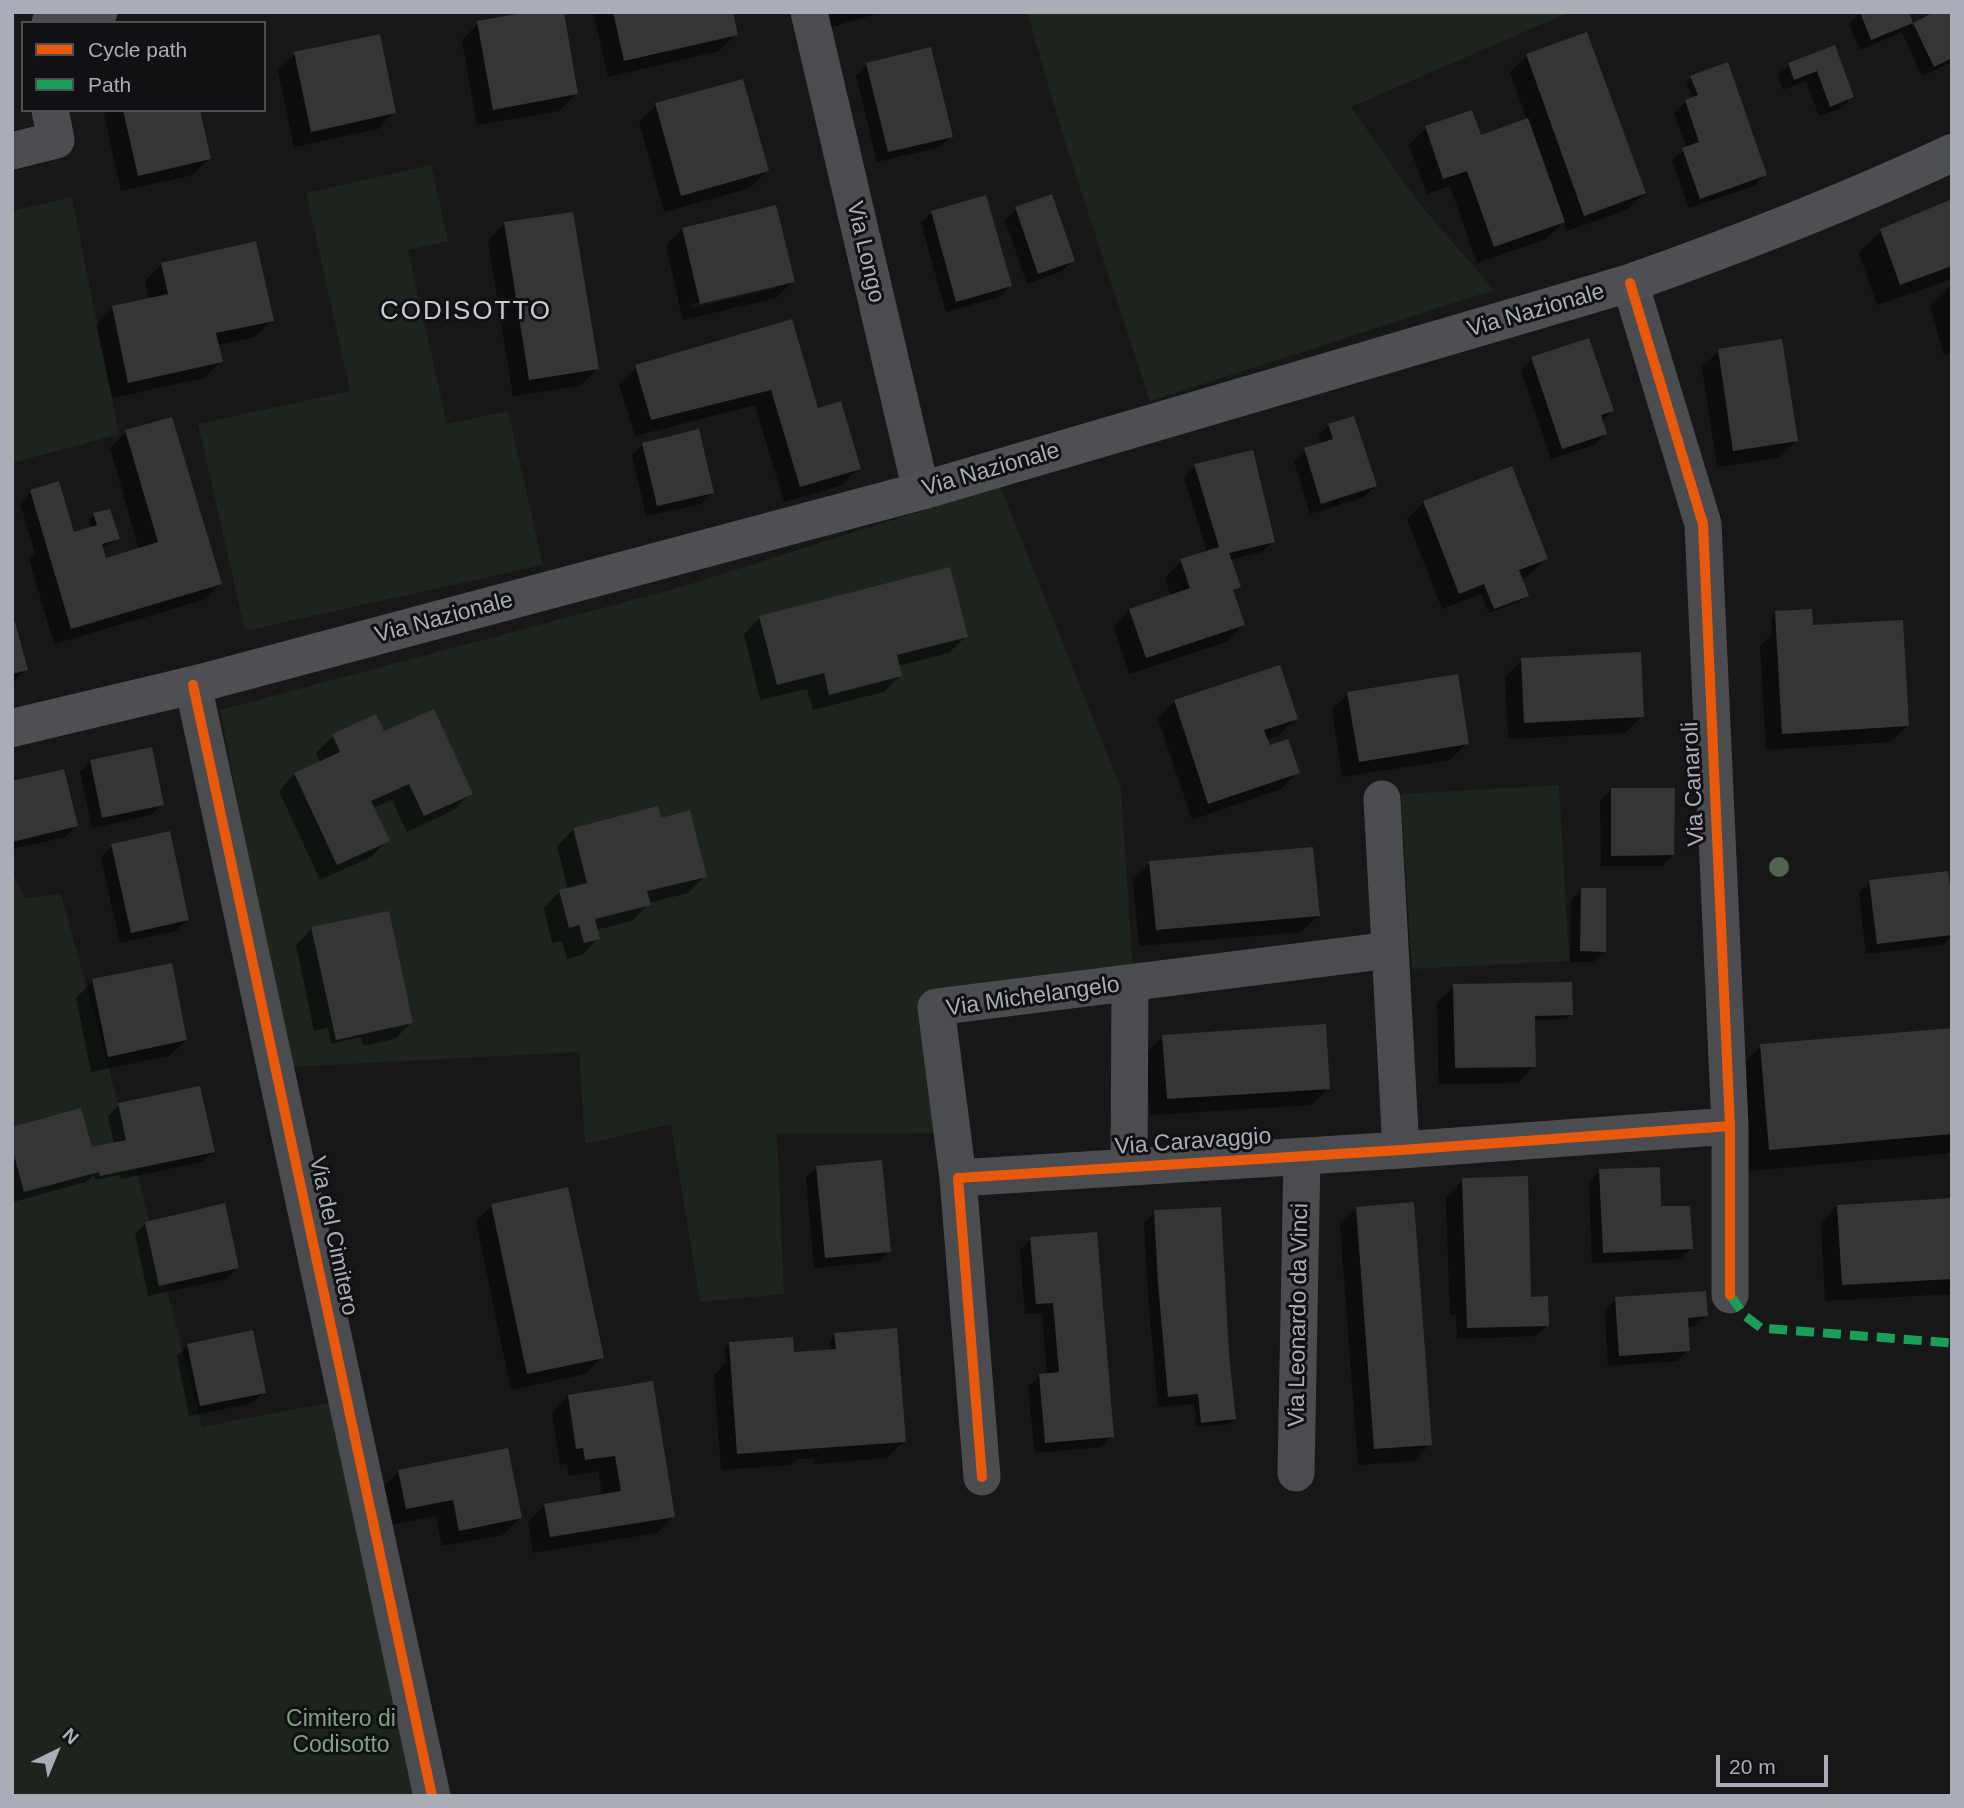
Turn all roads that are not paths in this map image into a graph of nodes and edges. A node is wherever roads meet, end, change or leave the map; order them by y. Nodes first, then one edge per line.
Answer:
1 (99, 12) edge
2 (809, 12) edge
3 (59, 21) edge
4 (50, 112) edge
5 (12, 151) edge
6 (1952, 153) edge
7 (1630, 283) junction
8 (921, 491) junction
9 (193, 685) junction
10 (12, 729) edge
11 (1382, 799) dead end
12 (1390, 950) junction
13 (1130, 983) junction
14 (1730, 1126) junction
15 (1401, 1150) junction
16 (1302, 1156) junction
17 (1129, 1167) junction
18 (958, 1178) junction
19 (1730, 1294) dead end
20 (1296, 1473) dead end
21 (982, 1477) dead end
22 (432, 1796) edge

1 - 3 street
2 - 8 street, Via Longo
4 - 5 street
6 - 7 main road, Via Nazionale
7 - 8 main road, Via Nazionale
7 - 14 street, Via Canaroli
8 - 9 main road, Via Nazionale
9 - 10 main road, Via Nazionale
9 - 22 street, Via del Cimitero
11 - 12 street
12 - 13 street, Via Michelangelo
12 - 15 street
13 - 17 street, Via Michelangelo
13 - 18 street, Via Michelangelo
14 - 15 street, Via Caravaggio
14 - 19 street, Via Canaroli
15 - 16 street, Via Caravaggio
16 - 17 street, Via Caravaggio
16 - 20 street, Via Leonardo da Vinci
17 - 18 street, Via Caravaggio
18 - 21 street

